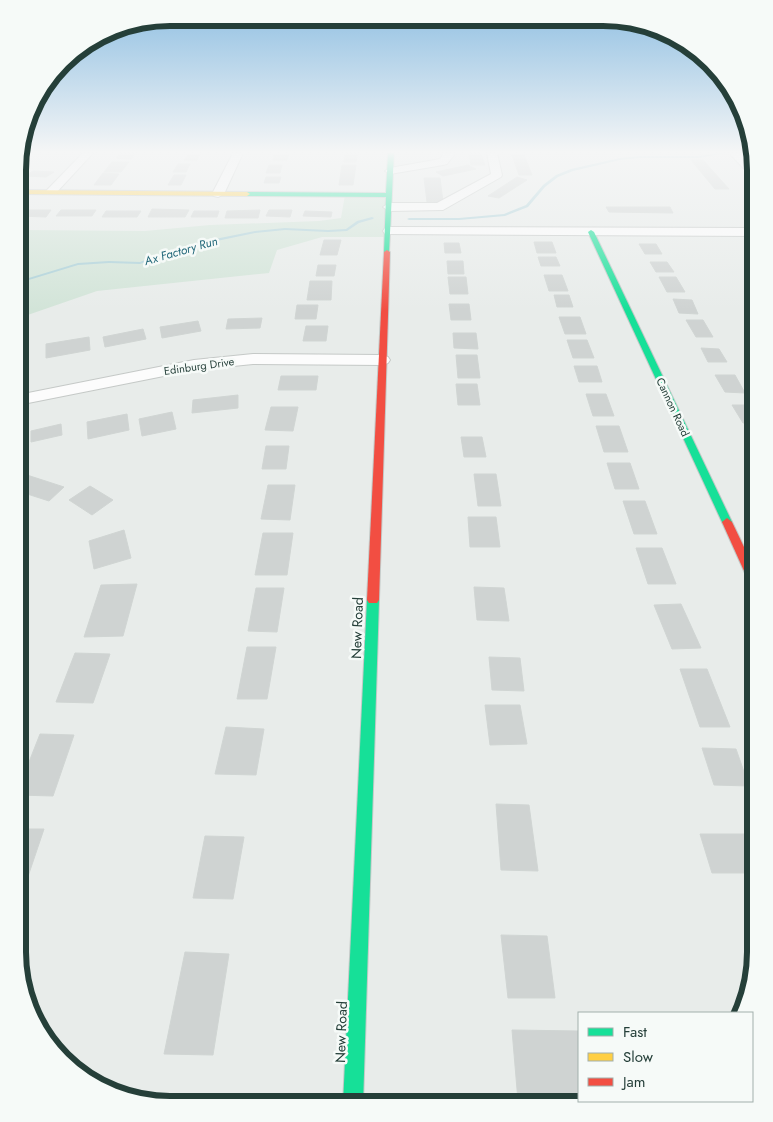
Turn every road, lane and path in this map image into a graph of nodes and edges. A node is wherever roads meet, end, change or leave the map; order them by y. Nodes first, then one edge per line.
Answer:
1 (389, 205) edge
2 (425, 205) edge
3 (442, 205) edge
4 (389, 231) junction
5 (591, 232) junction
6 (747, 232) edge
7 (382, 360) junction
8 (26, 398) edge
9 (747, 564) edge
10 (353, 1096) edge

1 - 4 street, New Road
2 - 3 street
4 - 5 street
4 - 7 street, New Road
5 - 6 street
5 - 9 street, Cannon Road
7 - 8 street, Edinburg Drive
7 - 10 street, New Road

